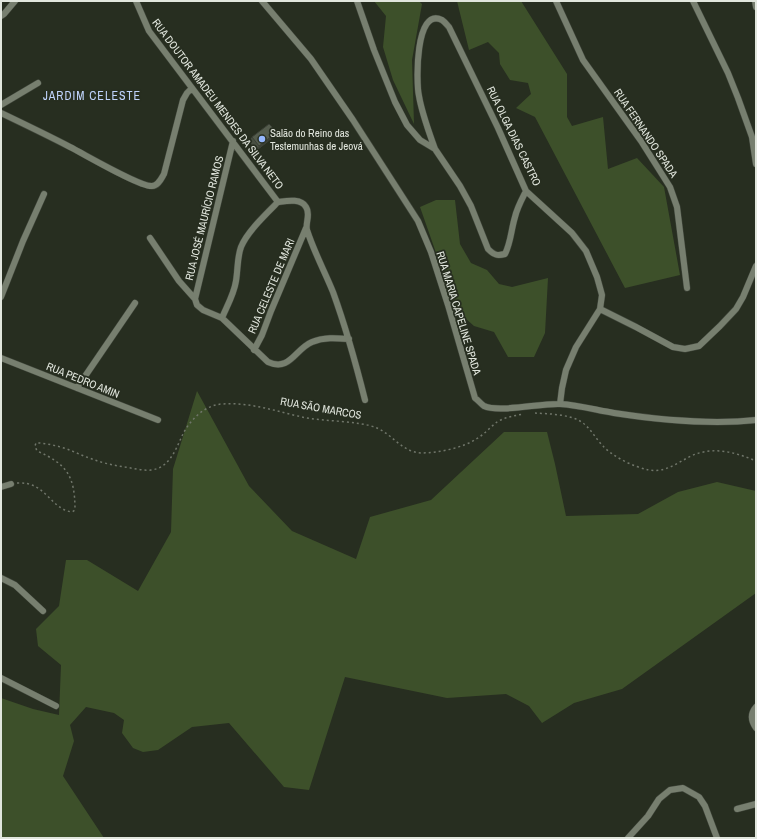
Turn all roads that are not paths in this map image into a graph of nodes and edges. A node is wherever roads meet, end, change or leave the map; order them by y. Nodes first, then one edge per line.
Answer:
1 (15, 1) edge
2 (136, 1) edge
3 (262, 1) edge
4 (358, 1) edge
5 (556, 1) edge
6 (693, 1) edge
7 (755, 1) edge
8 (756, 7) edge
9 (1, 16) edge
10 (38, 83) dead end
11 (192, 88) junction
12 (1, 106) edge
13 (1, 113) edge
14 (233, 141) junction
15 (435, 149) junction
16 (756, 164) edge
17 (526, 191) junction
18 (44, 194) dead end
19 (278, 202) junction
20 (306, 228) junction
21 (150, 238) dead end
22 (756, 266) edge
23 (687, 288) dead end
24 (1, 297) edge
25 (194, 299) junction
26 (135, 303) dead end
27 (600, 309) junction
28 (222, 318) junction
29 (349, 339) junction
30 (254, 350) junction
31 (1, 358) edge
32 (77, 388) junction
33 (365, 400) dead end
34 (560, 404) junction
35 (158, 420) dead end
36 (756, 420) edge
37 (11, 484) road end
38 (1, 487) edge
39 (1, 578) edge
40 (43, 611) dead end
41 (1, 678) edge
42 (56, 706) dead end
43 (756, 707) edge
44 (756, 728) edge
45 (756, 804) edge
46 (737, 810) dead end
47 (628, 838) edge
48 (717, 838) edge

1 - 9 street
2 - 11 street, RUA DOUTOR AMADEU MENDES DA SILVA NETO
3 - 34 street, RUA MARIA CAPELINE SPADA
4 - 15 street
5 - 23 street, RUA FERNANDO SPADA
6 - 16 street
7 - 8 street
10 - 12 street
11 - 13 street
11 - 14 street, RUA DOUTOR AMADEU MENDES DA SILVA NETO
14 - 19 street, RUA DOUTOR AMADEU MENDES DA SILVA NETO
14 - 25 street, RUA JOSÉ MAURÍCIO RAMOS
15 - 17 street
15 - 17 street, RUA OLGA DIAS CASTRO
17 - 27 street, RUA OLGA DIAS CASTRO
18 - 24 street
19 - 20 street, RUA DOUTOR AMADEU MENDES DA SILVA NETO
19 - 28 street
20 - 29 street, RUA DOUTOR AMADEU MENDES DA SILVA NETO
20 - 30 street, RUA CELESTE DE MARI
21 - 25 street
22 - 27 street
25 - 28 street
26 - 32 street
27 - 34 street
28 - 30 street
29 - 30 street
29 - 33 street, RUA DOUTOR AMADEU MENDES DA SILVA NETO
31 - 32 street, RUA PEDRO AMIN
32 - 35 street, RUA PEDRO AMIN
34 - 36 street, RUA MARIA CAPELINE SPADA
37 - 38 street
39 - 40 street
41 - 42 street
43 - 44 street
45 - 46 street
47 - 48 street

